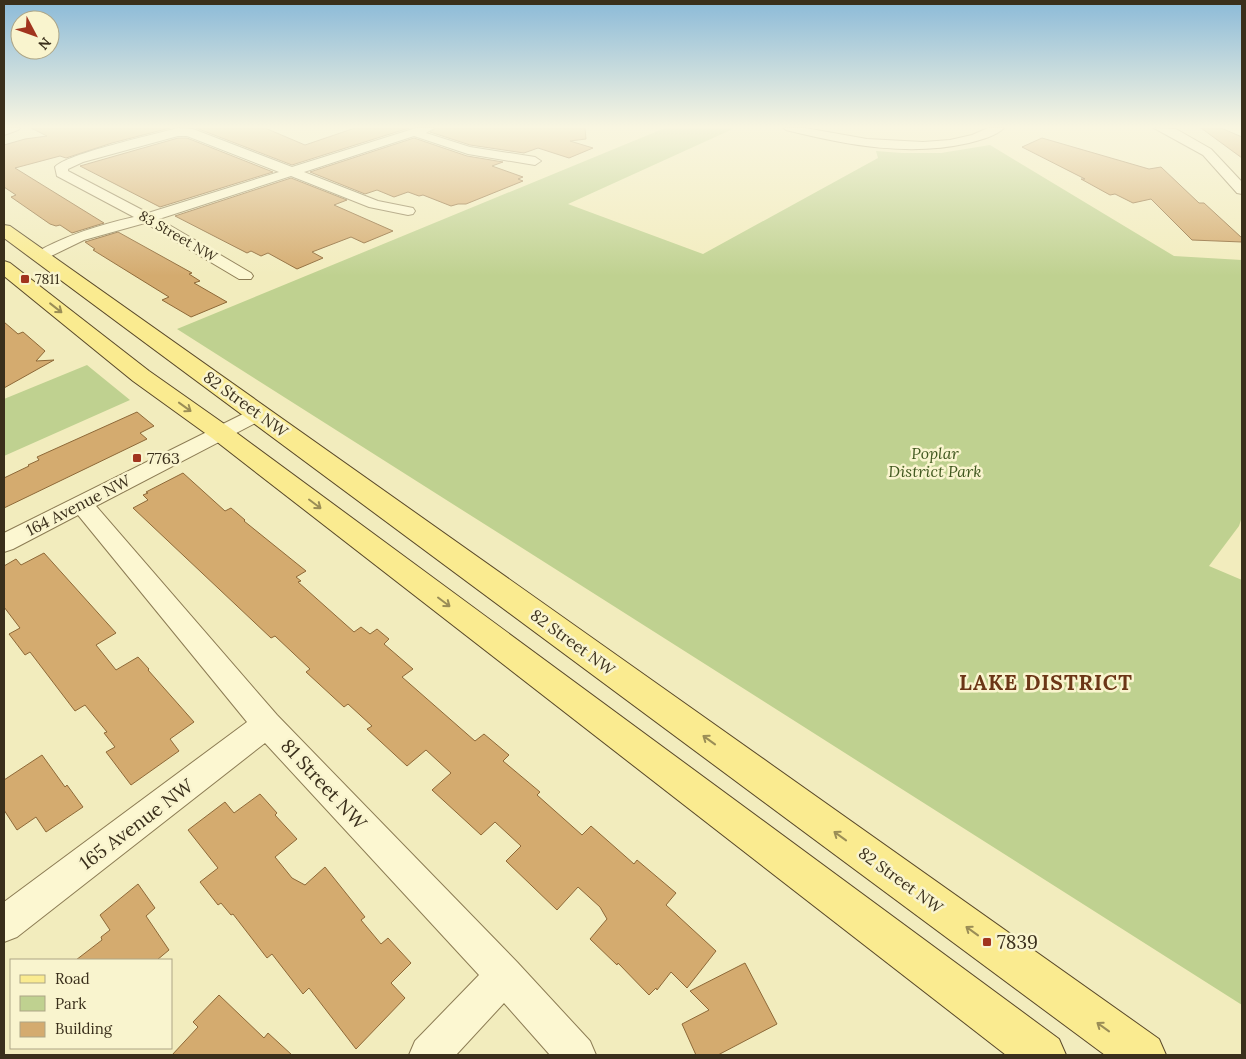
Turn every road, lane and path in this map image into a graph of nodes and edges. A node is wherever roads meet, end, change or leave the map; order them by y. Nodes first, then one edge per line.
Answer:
1 (70, 177) edge
2 (274, 177) edge
3 (305, 177) edge
4 (1230, 177) edge
5 (1242, 190) edge
6 (408, 211) dead end
7 (147, 218) junction
8 (4, 230) edge
9 (40, 256) junction
10 (4, 267) edge
11 (245, 276) dead end
12 (258, 414) junction
13 (221, 433) junction
14 (81, 504) junction
15 (4, 543) edge
16 (267, 724) junction
17 (4, 924) edge
18 (504, 974) junction
19 (429, 1055) edge
20 (576, 1055) edge
21 (1043, 1055) edge
22 (1143, 1055) edge

1 - 7 street, 83 Street NW
2 - 7 street
3 - 6 street
4 - 5 street
7 - 9 street
7 - 11 street, 83 Street NW
8 - 9 main road, 82 Street NW
9 - 10 main road
9 - 12 main road, 82 Street NW
10 -> 13 main road
12 - 13 street, 164 Avenue NW
22 -> 12 main road, 82 Street NW
13 - 14 street, 164 Avenue NW
13 -> 21 main road
14 - 15 street, 164 Avenue NW
14 - 16 street, 81 Street NW
16 - 17 street, 165 Avenue NW
16 - 18 street, 81 Street NW
18 - 19 street
18 - 20 street, 81 Street NW

